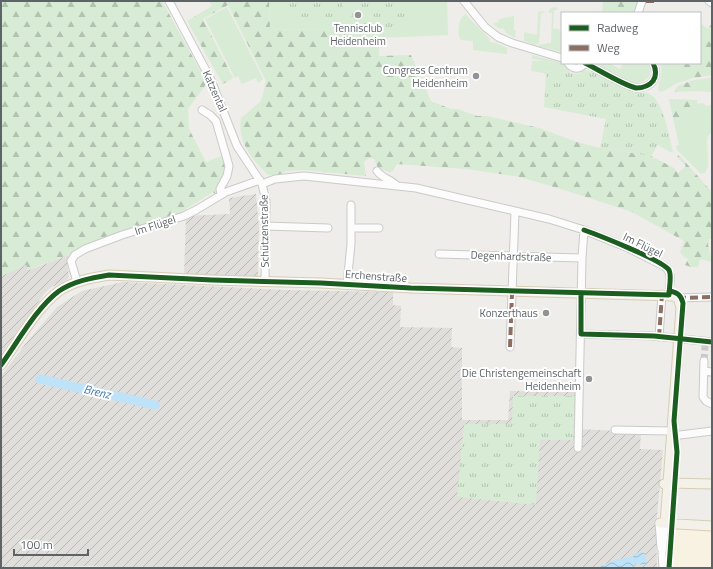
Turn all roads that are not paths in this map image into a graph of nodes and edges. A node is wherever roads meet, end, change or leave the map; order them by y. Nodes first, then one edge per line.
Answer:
1 (169, 1) edge
2 (464, 1) edge
3 (642, 1) edge
4 (710, 1) edge
5 (712, 4) edge
6 (638, 12) edge
7 (561, 58) edge
8 (569, 64) edge
9 (584, 64) edge
10 (587, 64) edge
11 (653, 64) edge
12 (202, 110) dead end
13 (377, 171) dead end
14 (261, 182) junction
15 (396, 185) junction
16 (221, 195) junction
17 (352, 205) dead end
18 (515, 212) junction
19 (266, 226) junction
20 (328, 228) dead end
21 (351, 228) junction
22 (379, 228) dead end
23 (584, 230) junction
24 (439, 254) dead end
25 (514, 256) junction
26 (582, 258) junction
27 (265, 281) junction
28 (77, 282) junction
29 (347, 284) junction
30 (513, 292) junction
31 (581, 293) junction
32 (671, 296) junction
33 (712, 297) edge
34 (581, 334) junction
35 (659, 336) junction
36 (676, 338) junction
37 (708, 343) edge
38 (510, 347) dead end
39 (4, 355) edge
40 (704, 361) tunnel mouth
41 (1, 365) edge
42 (704, 371) junction
43 (712, 372) edge
44 (712, 404) edge
45 (615, 430) dead end
46 (712, 431) edge
47 (669, 432) junction
48 (578, 448) dead end
49 (665, 484) junction
50 (712, 484) edge
51 (662, 523) junction
52 (712, 526) edge
53 (663, 568) edge

1 - 14 street, Katzental
2 - 7 street
3 - 6 street
4 - 5 street
8 - 9 street
10 - 11 street
12 - 16 street, Katzental
13 - 15 street, Im Flügel
14 - 15 street, Im Flügel
14 - 16 street, Im Flügel
14 - 19 street, Schützenstraße
15 - 18 street, Im Flügel
16 - 28 street, Im Flügel
17 - 21 street
18 - 23 street, Im Flügel
18 - 25 street
19 - 20 street
19 - 27 street, Schützenstraße
21 - 22 street
21 - 29 street
23 - 26 street
23 - 32 street, Im Flügel
24 - 25 street, Degenhardstraße
25 - 26 street, Degenhardstraße
25 - 30 street
26 - 31 street
27 - 28 main road, Erchenstraße
27 - 29 main road, Erchenstraße
28 - 39 main road, Erchenstraße
29 - 30 main road, Erchenstraße
30 - 31 main road, Erchenstraße
30 - 38 street
31 - 32 main road, Erchenstraße
31 - 34 street
32 - 33 street
32 - 35 street
32 - 36 main road
34 - 35 street
34 - 48 street
35 - 36 street
36 - 37 street
36 - 47 main road
39 - 41 main road, Erchenstraße
40 - 42 street
42 - 43 street
42 - 44 street
45 - 47 street
46 - 47 street
47 - 49 main road
49 - 50 main road
49 - 51 main road
51 - 52 main road
51 - 53 street

